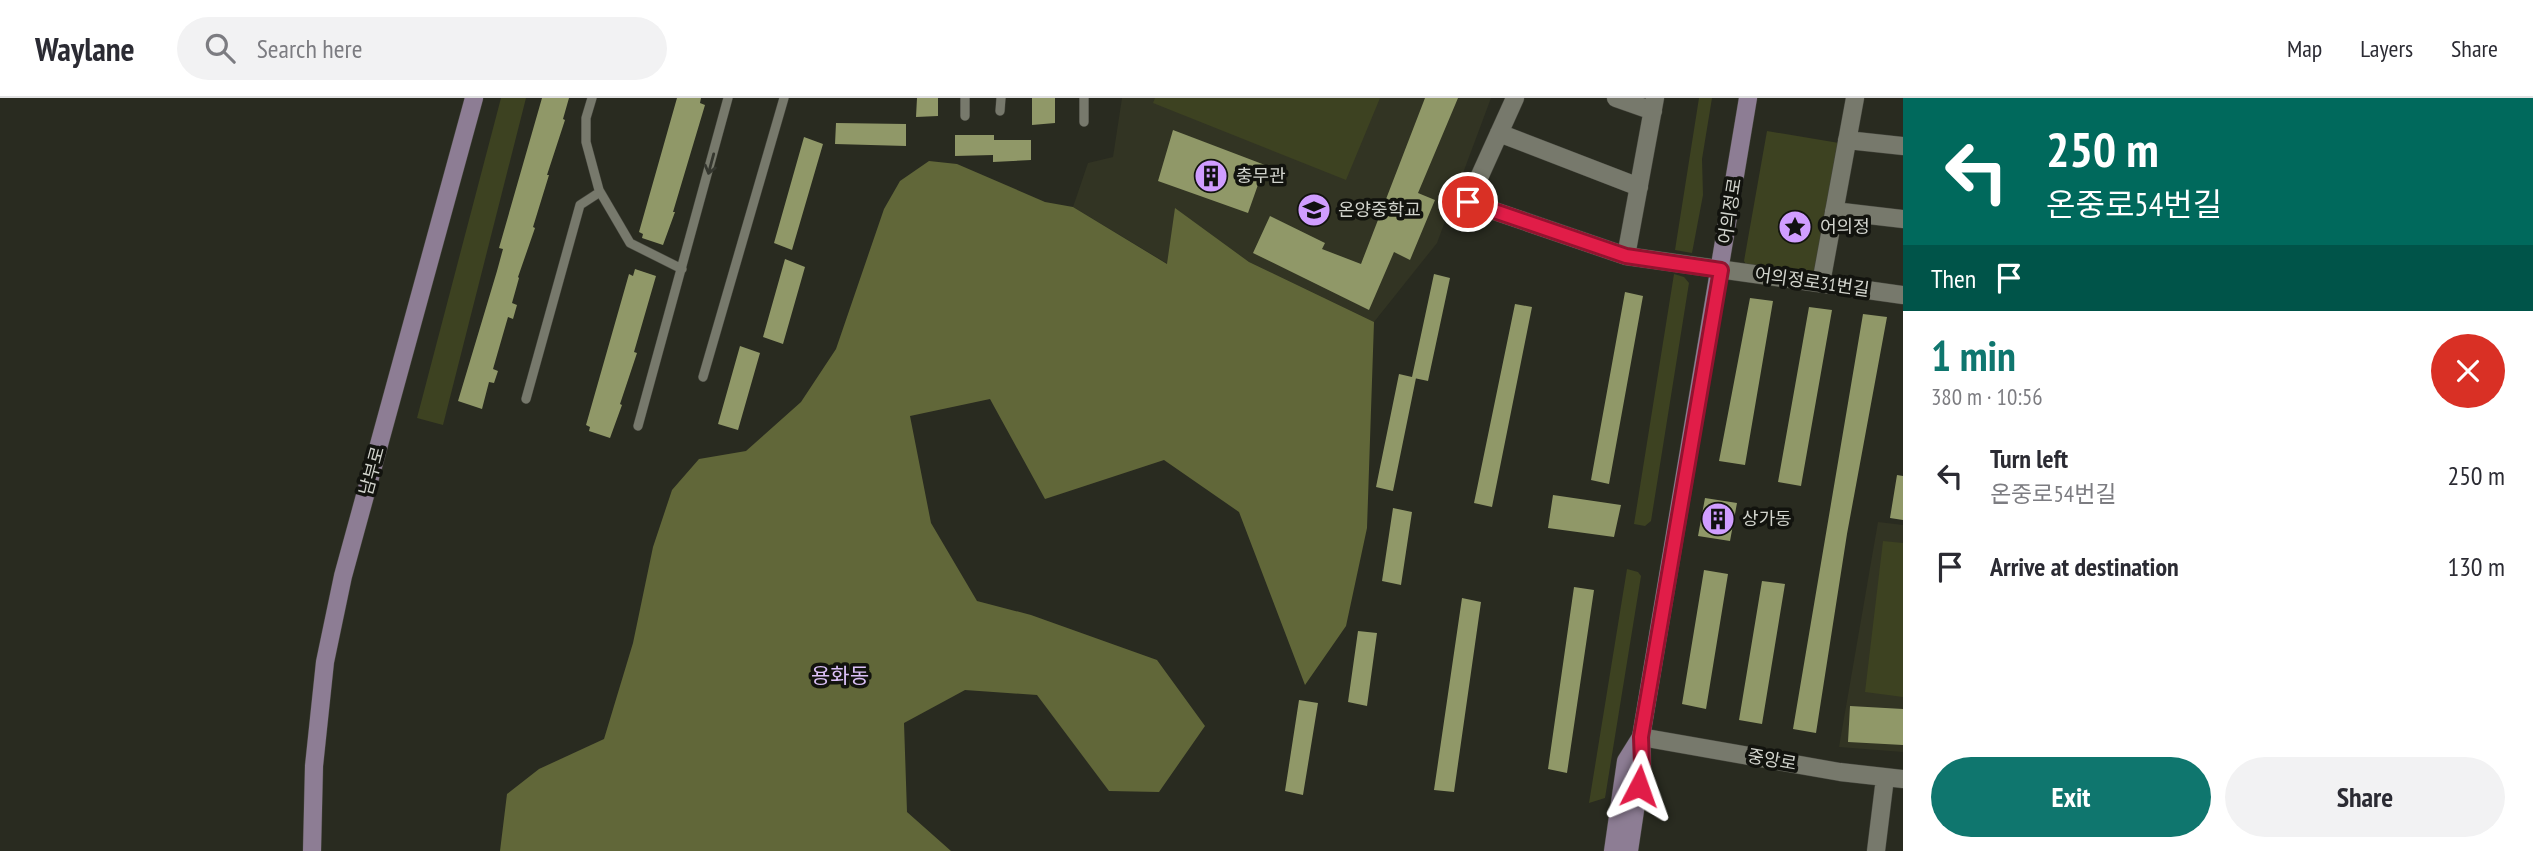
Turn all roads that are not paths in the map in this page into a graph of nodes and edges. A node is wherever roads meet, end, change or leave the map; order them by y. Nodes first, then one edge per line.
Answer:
1 (474, 98) edge
2 (592, 98) edge
3 (728, 98) edge
4 (783, 98) edge
5 (965, 98) edge
6 (1001, 98) edge
7 (1084, 98) edge
8 (1515, 98) edge
9 (1616, 98) edge
10 (1748, 98) edge
11 (1855, 98) edge
12 (1654, 105) edge
13 (1000, 111) dead end
14 (965, 116) dead end
15 (1084, 122) dead end
16 (1499, 133) junction
17 (1847, 140) junction
18 (1903, 146) edge
19 (1639, 187) junction
20 (600, 192) junction
21 (1834, 211) junction
22 (1903, 219) edge
23 (1626, 256) junction
24 (682, 270) junction
25 (1721, 270) junction
26 (1821, 283) junction
27 (1903, 295) edge
28 (703, 377) dead end
29 (526, 399) dead end
30 (638, 426) dead end
31 (1641, 737) junction
32 (1894, 778) edge
33 (312, 851) edge
34 (1614, 851) edge
35 (1629, 851) edge
36 (1876, 851) edge

1 - 33 main road, 남부로
2 - 20 lane
3 -> 24 lane
4 - 28 lane
5 - 14 lane
6 - 13 lane
7 - 15 lane
8 - 16 street
9 - 12 street
10 - 25 main road, 어의정로
11 - 17 street
12 - 19 street
16 - 19 street
16 - 23 street, 어의정로31번길
17 - 18 street
17 - 21 street
19 - 23 street
20 - 24 lane
20 - 29 lane
21 - 22 street
21 - 26 street
23 - 25 street, 어의정로31번길
24 - 30 lane
25 - 26 street, 어의정로31번길
25 - 31 main road, 어의정로
26 - 27 street, 어의정로31번길
31 - 32 street, 중앙로
31 - 34 main road, 어의정로
31 - 35 main road, 어의정로
32 - 36 street

